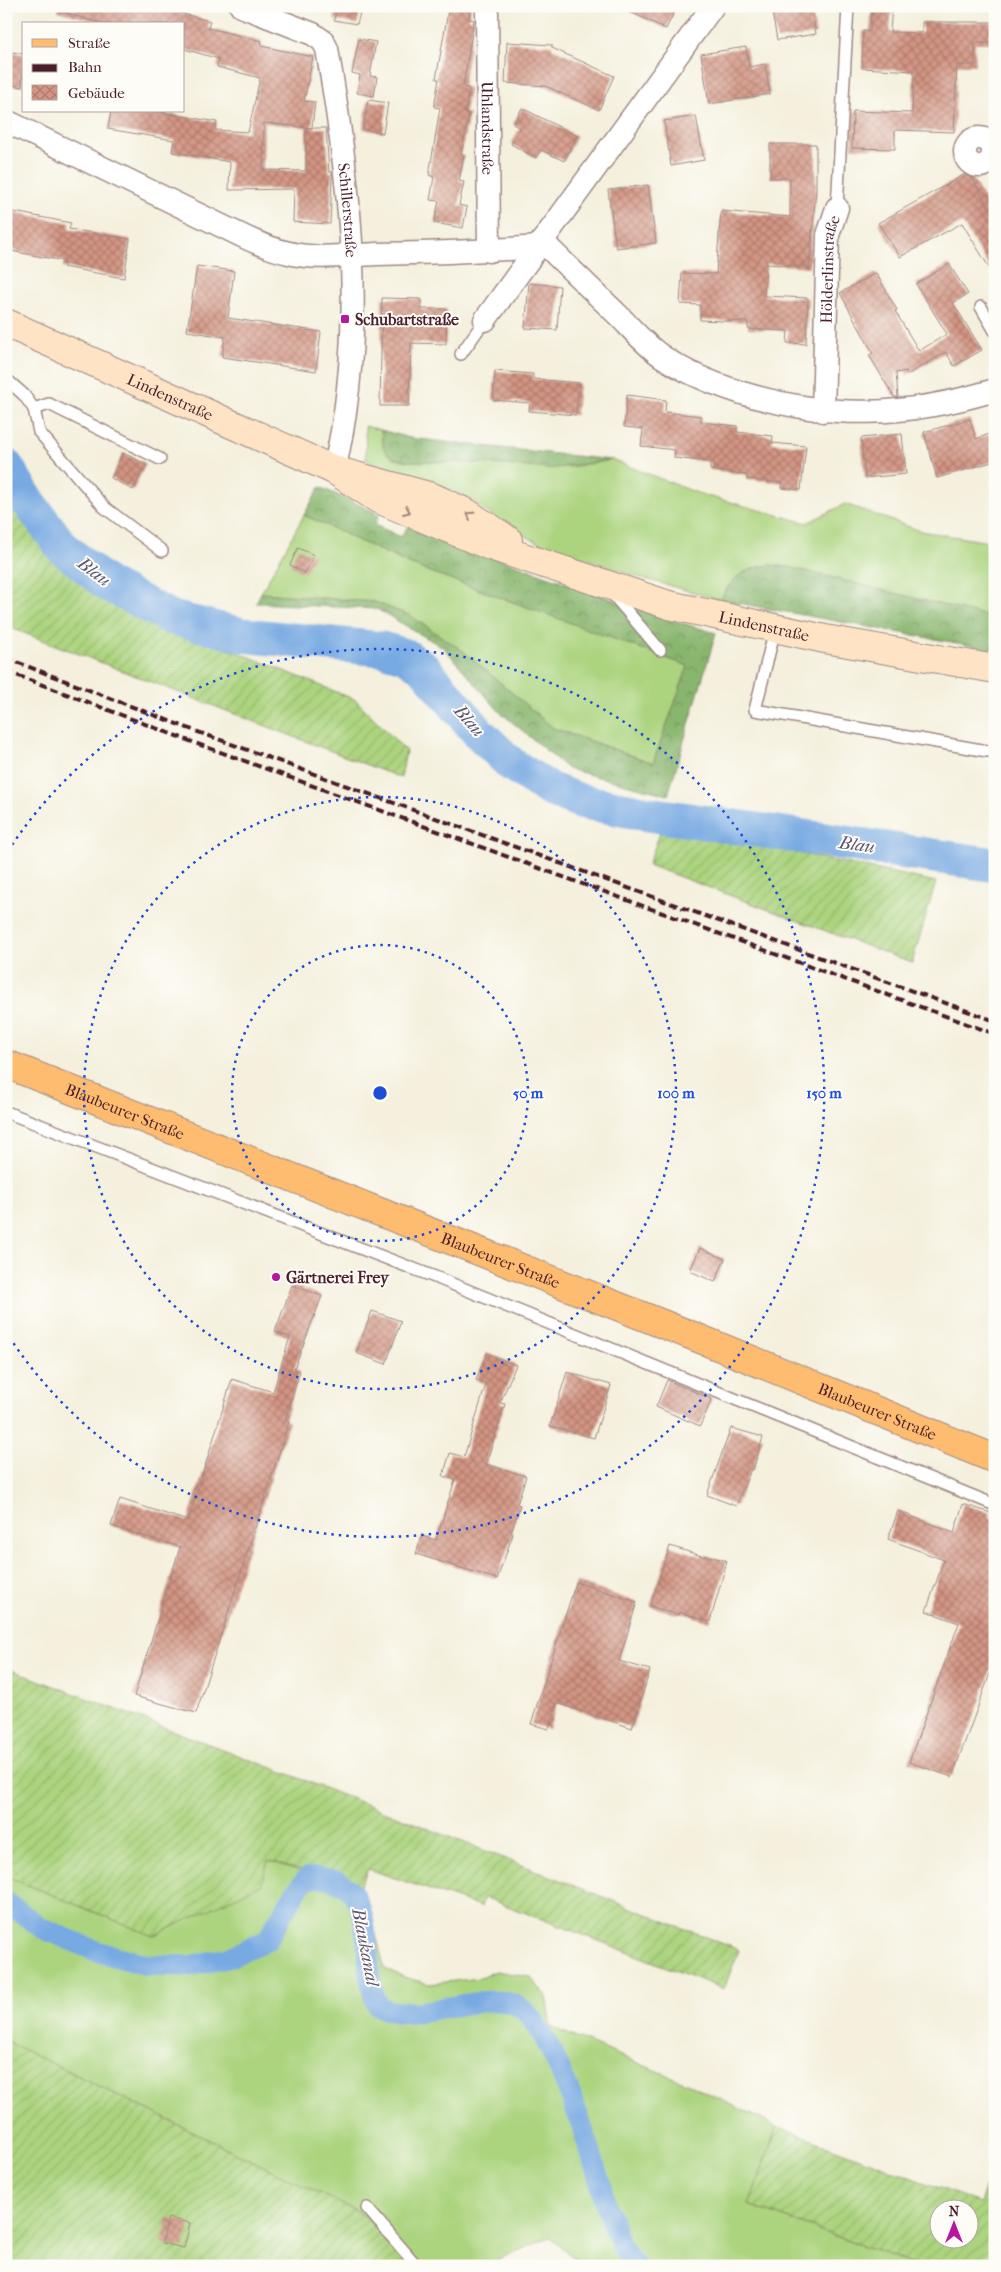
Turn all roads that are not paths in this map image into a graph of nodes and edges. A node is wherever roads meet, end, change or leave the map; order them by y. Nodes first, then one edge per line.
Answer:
1 (241, 6) edge
2 (487, 6) edge
3 (713, 6) edge
4 (848, 6) edge
5 (6, 122) edge
6 (837, 208) joint
7 (540, 244) junction
8 (489, 251) junction
9 (351, 255) junction
10 (981, 307) dead end
11 (485, 320) joint
12 (6, 323) edge
13 (995, 332) edge
14 (461, 354) dead end
15 (6, 379) edge
16 (995, 390) edge
17 (34, 409) junction
18 (823, 411) junction
19 (160, 459) dead end
20 (334, 470) junction
21 (162, 551) dead end
22 (605, 584) junction
23 (775, 629) junction
24 (660, 650) dead end
25 (995, 669) edge
26 (987, 752) dead end
27 (6, 1064) edge
28 (6, 1112) edge
29 (995, 1459) edge
30 (995, 1504) edge
31 (367, 2208) dead end
32 (417, 2266) edge

1 - 9 street, Schillerstraße
2 - 8 street, Uhlandstraße
3 - 7 street
4 - 6 lane, Hölderlinstraße
5 - 9 street
6 - 18 street, Hölderlinstraße
7 - 8 street
7 - 11 street
7 - 18 street
8 - 9 street
9 - 20 street, Schillerstraße
10 - 13 lane
11 - 14 lane
12 - 20 street, Lindenstraße
15 - 17 lane
16 - 18 street
17 - 19 lane
17 - 21 lane
20 - 22 street, Lindenstraße
22 - 23 street, Lindenstraße
22 - 24 lane
23 - 25 street, Lindenstraße
23 - 26 lane
27 - 29 main road, Blaubeurer Straße
28 - 30 lane
31 - 32 lane

